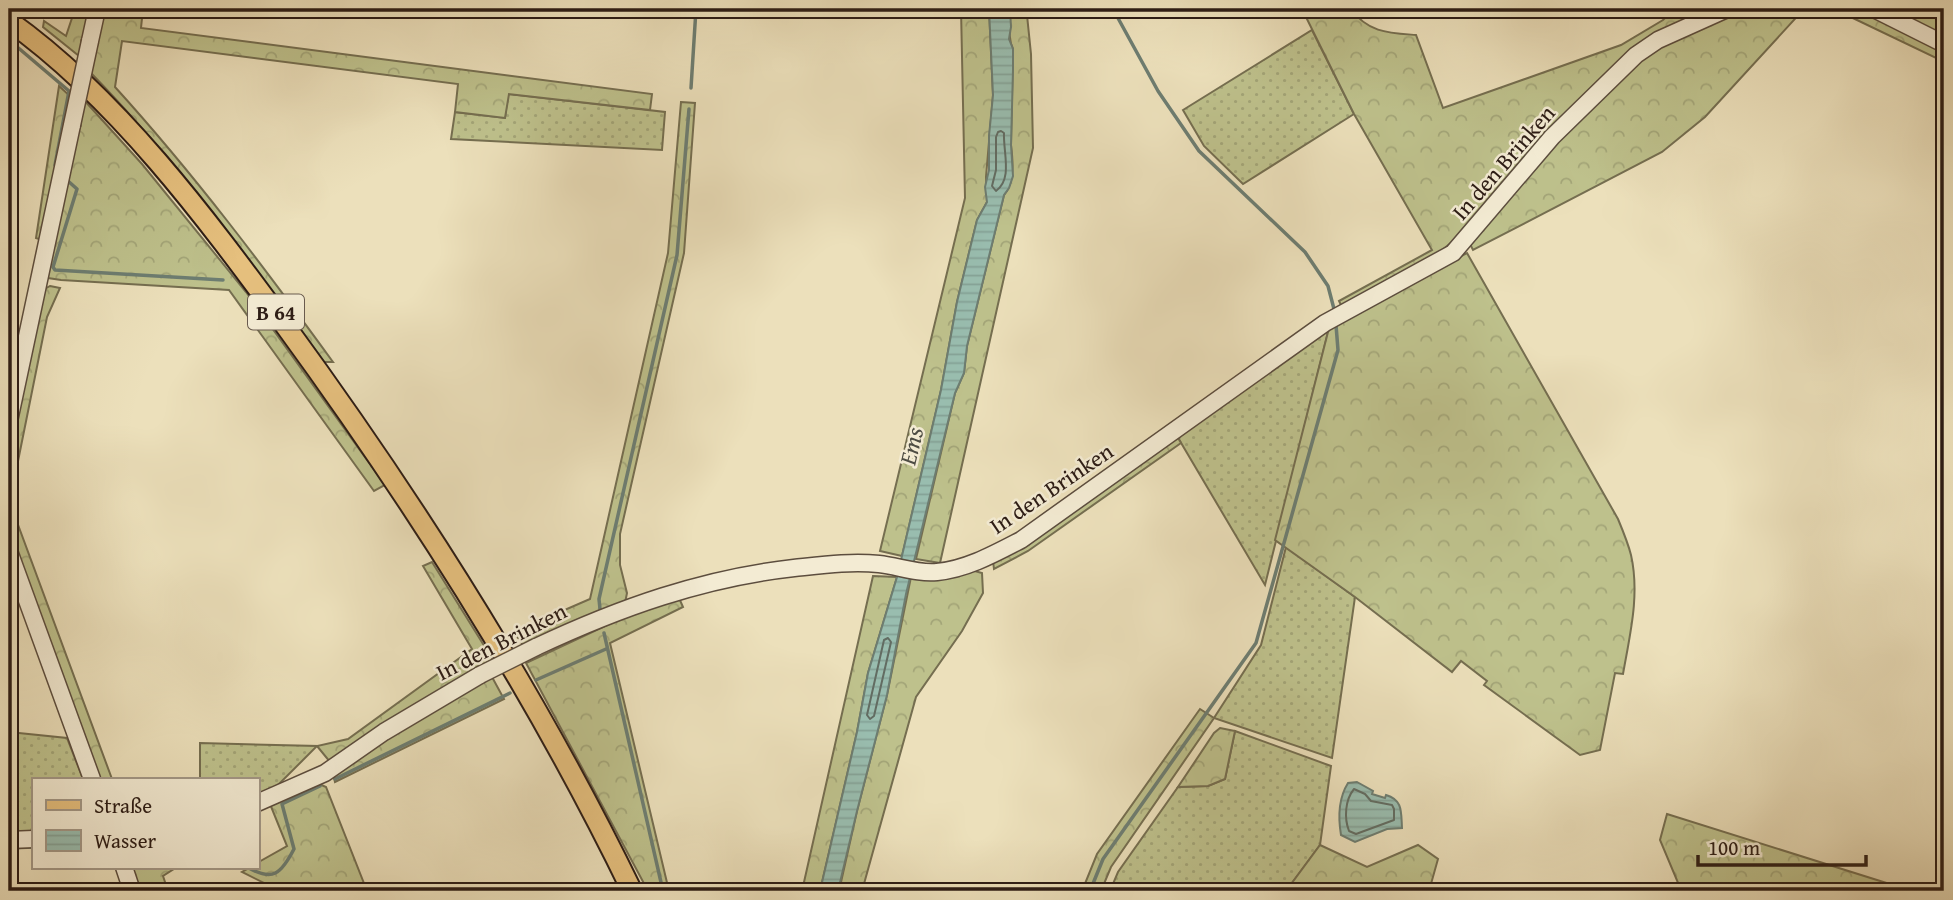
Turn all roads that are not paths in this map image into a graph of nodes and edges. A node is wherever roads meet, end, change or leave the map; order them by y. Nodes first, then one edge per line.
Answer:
1 (97, 9) edge
2 (1727, 9) edge
3 (1874, 9) edge
4 (9, 21) edge
5 (1944, 44) edge
6 (9, 421) edge
7 (9, 551) edge
8 (92, 778) edge
9 (259, 802) edge
10 (9, 839) edge
11 (32, 839) edge
12 (125, 869) edge
13 (132, 891) edge
14 (632, 891) edge

1 - 6 street, bridge
2 - 9 street, In den Brinken, bridge
3 - 5 street
4 - 14 main road, B 64
7 - 8 street
10 - 11 street
12 - 13 street

